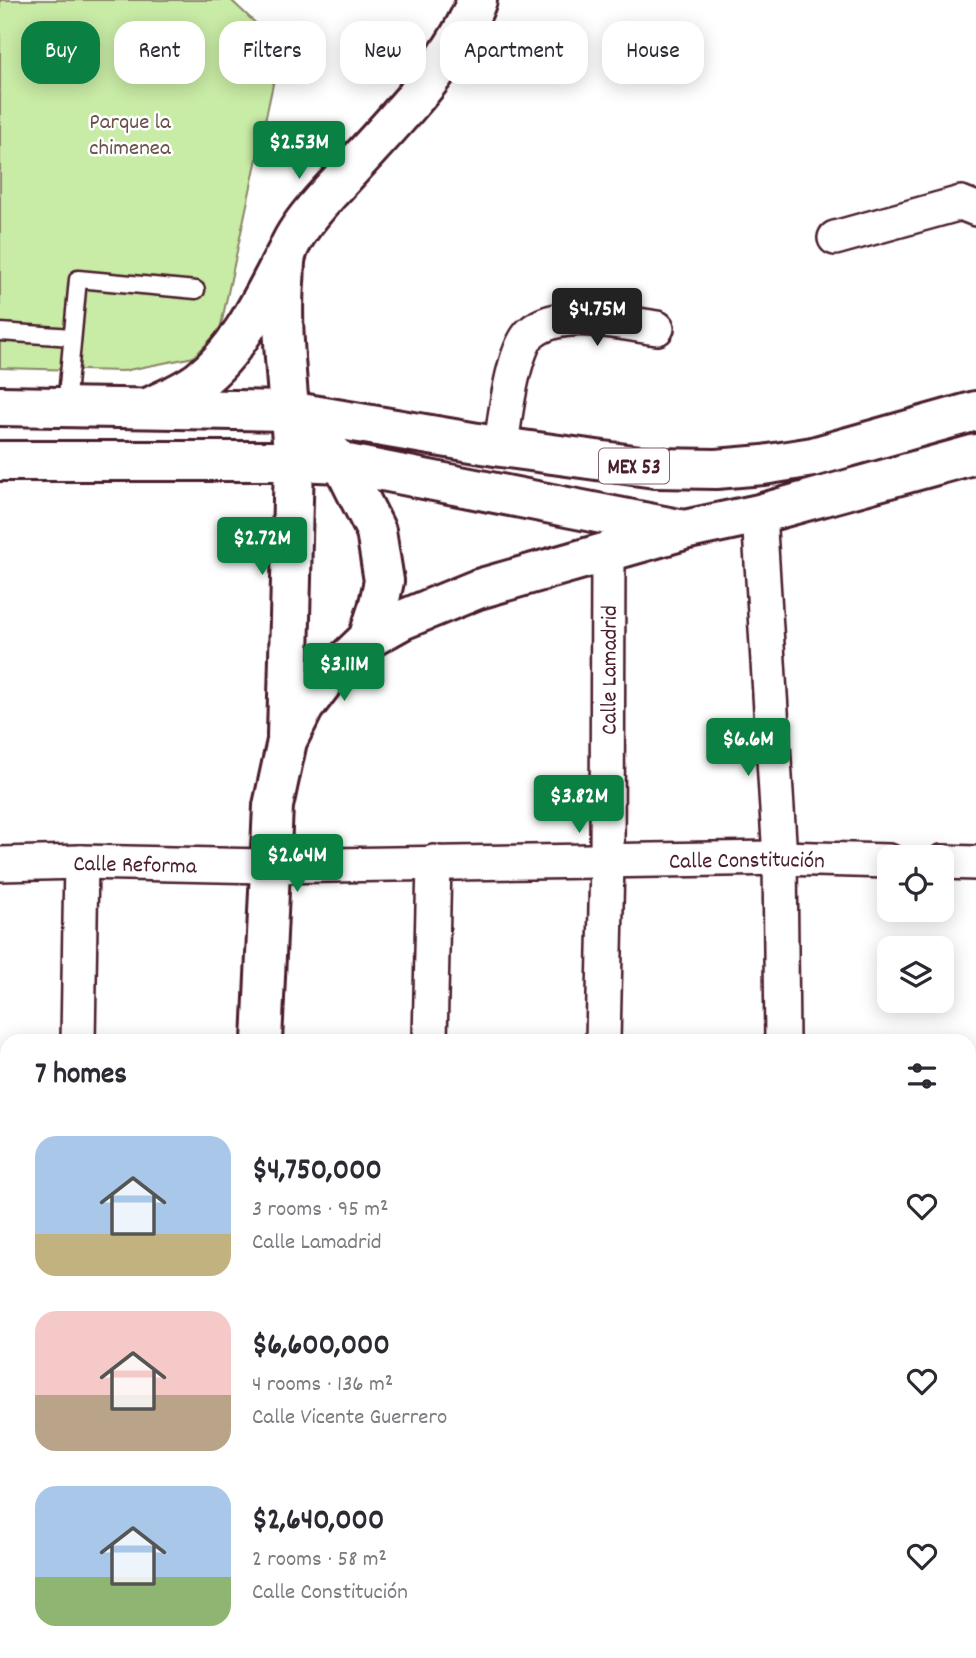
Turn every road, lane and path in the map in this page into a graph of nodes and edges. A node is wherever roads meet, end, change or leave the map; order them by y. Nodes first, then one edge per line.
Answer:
1 (477, 0) edge
2 (976, 209) edge
3 (835, 238) dead end
4 (286, 254) junction
5 (196, 290) dead end
6 (657, 328) dead end
7 (0, 332) edge
8 (72, 337) junction
9 (0, 406) edge
10 (66, 407) junction
11 (146, 409) junction
12 (289, 411) junction
13 (976, 411) edge
14 (501, 447) junction
15 (976, 454) edge
16 (52, 460) junction
17 (0, 461) edge
18 (294, 461) junction
19 (342, 463) junction
20 (0, 482) edge
21 (760, 514) junction
22 (684, 530) junction
23 (608, 551) junction
24 (368, 639) junction
25 (287, 741) junction
26 (780, 858) junction
27 (877, 861) edge
28 (81, 862) junction
29 (434, 862) junction
30 (954, 862) edge
31 (607, 863) junction
32 (976, 863) edge
33 (0, 864) edge
34 (269, 866) junction
35 (79, 1034) edge
36 (262, 1034) edge
37 (430, 1034) edge
38 (603, 1034) edge
39 (782, 1034) edge

1 - 4 main road
2 - 3 street
4 - 11 main road
4 - 12 main road
5 - 8 lane
6 - 14 street
7 - 8 lane
8 - 10 lane
9 - 10 main road
10 - 11 main road
11 - 12 main road
12 - 14 main road, MEX 53
12 - 18 main road
12 - 19 main road
13 - 14 main road, MEX 53
15 - 21 main road, MEX 53
16 - 17 main road
16 - 18 main road
16 - 20 street
18 - 19 main road, MEX 53
18 - 25 main road
19 - 22 main road, MEX 53
19 - 24 main road
21 - 22 main road, MEX 53
21 - 26 street
22 - 23 main road
23 - 24 main road
23 - 31 street, Calle Lamadrid
24 - 25 main road
25 - 34 main road
26 - 27 street, Calle Constitución
26 - 31 street, Calle Constitución
26 - 39 street
28 - 33 street, Calle Reforma
28 - 34 street, Calle Reforma
28 - 35 street
29 - 31 street, Calle Constitución
29 - 34 street, Calle Constitución
29 - 37 street
30 - 32 street
31 - 38 street, Calle Lamadrid
34 - 36 main road

